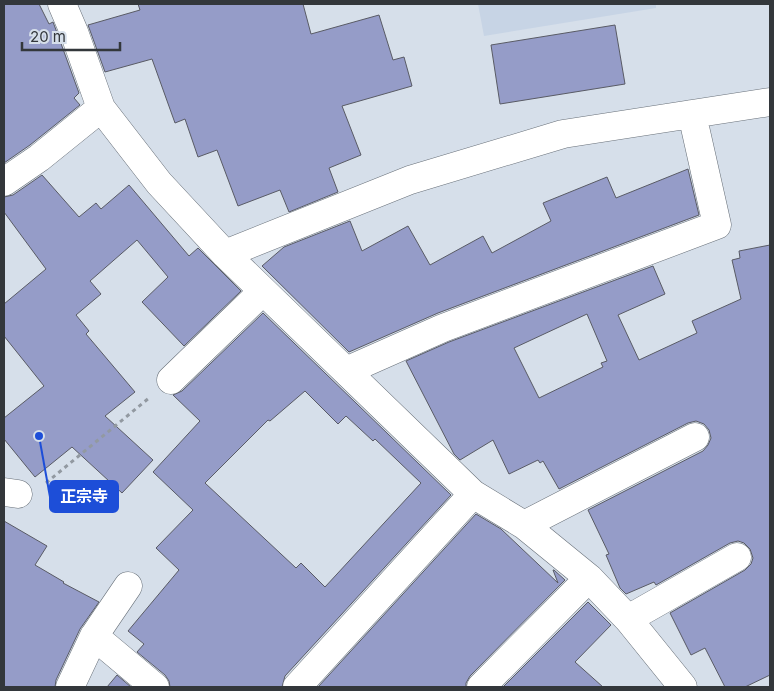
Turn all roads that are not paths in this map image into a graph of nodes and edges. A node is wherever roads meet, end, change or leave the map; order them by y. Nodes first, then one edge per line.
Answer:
1 (62, 4) edge
2 (770, 102) edge
3 (101, 108) junction
4 (692, 114) junction
5 (4, 182) edge
6 (225, 254) junction
7 (263, 291) junction
8 (346, 371) junction
9 (171, 380) road end
10 (695, 437) dead end
11 (472, 494) junction
12 (524, 525) junction
13 (737, 557) dead end
14 (589, 578) junction
15 (128, 586) dead end
16 (628, 619) junction
17 (94, 636) junction
18 (70, 687) edge
19 (156, 687) edge
20 (297, 687) edge
21 (481, 687) edge
22 (683, 687) edge

1 - 3 street
2 - 4 street
3 - 5 street
3 - 6 street
4 - 6 street
4 - 8 street
6 - 7 street
7 - 8 street
7 - 9 street
8 - 11 street
10 - 12 street
11 - 12 street
11 - 20 street
12 - 14 street
13 - 16 street
14 - 16 street
14 - 21 street
15 - 17 street
16 - 22 street
17 - 18 street
17 - 19 street

